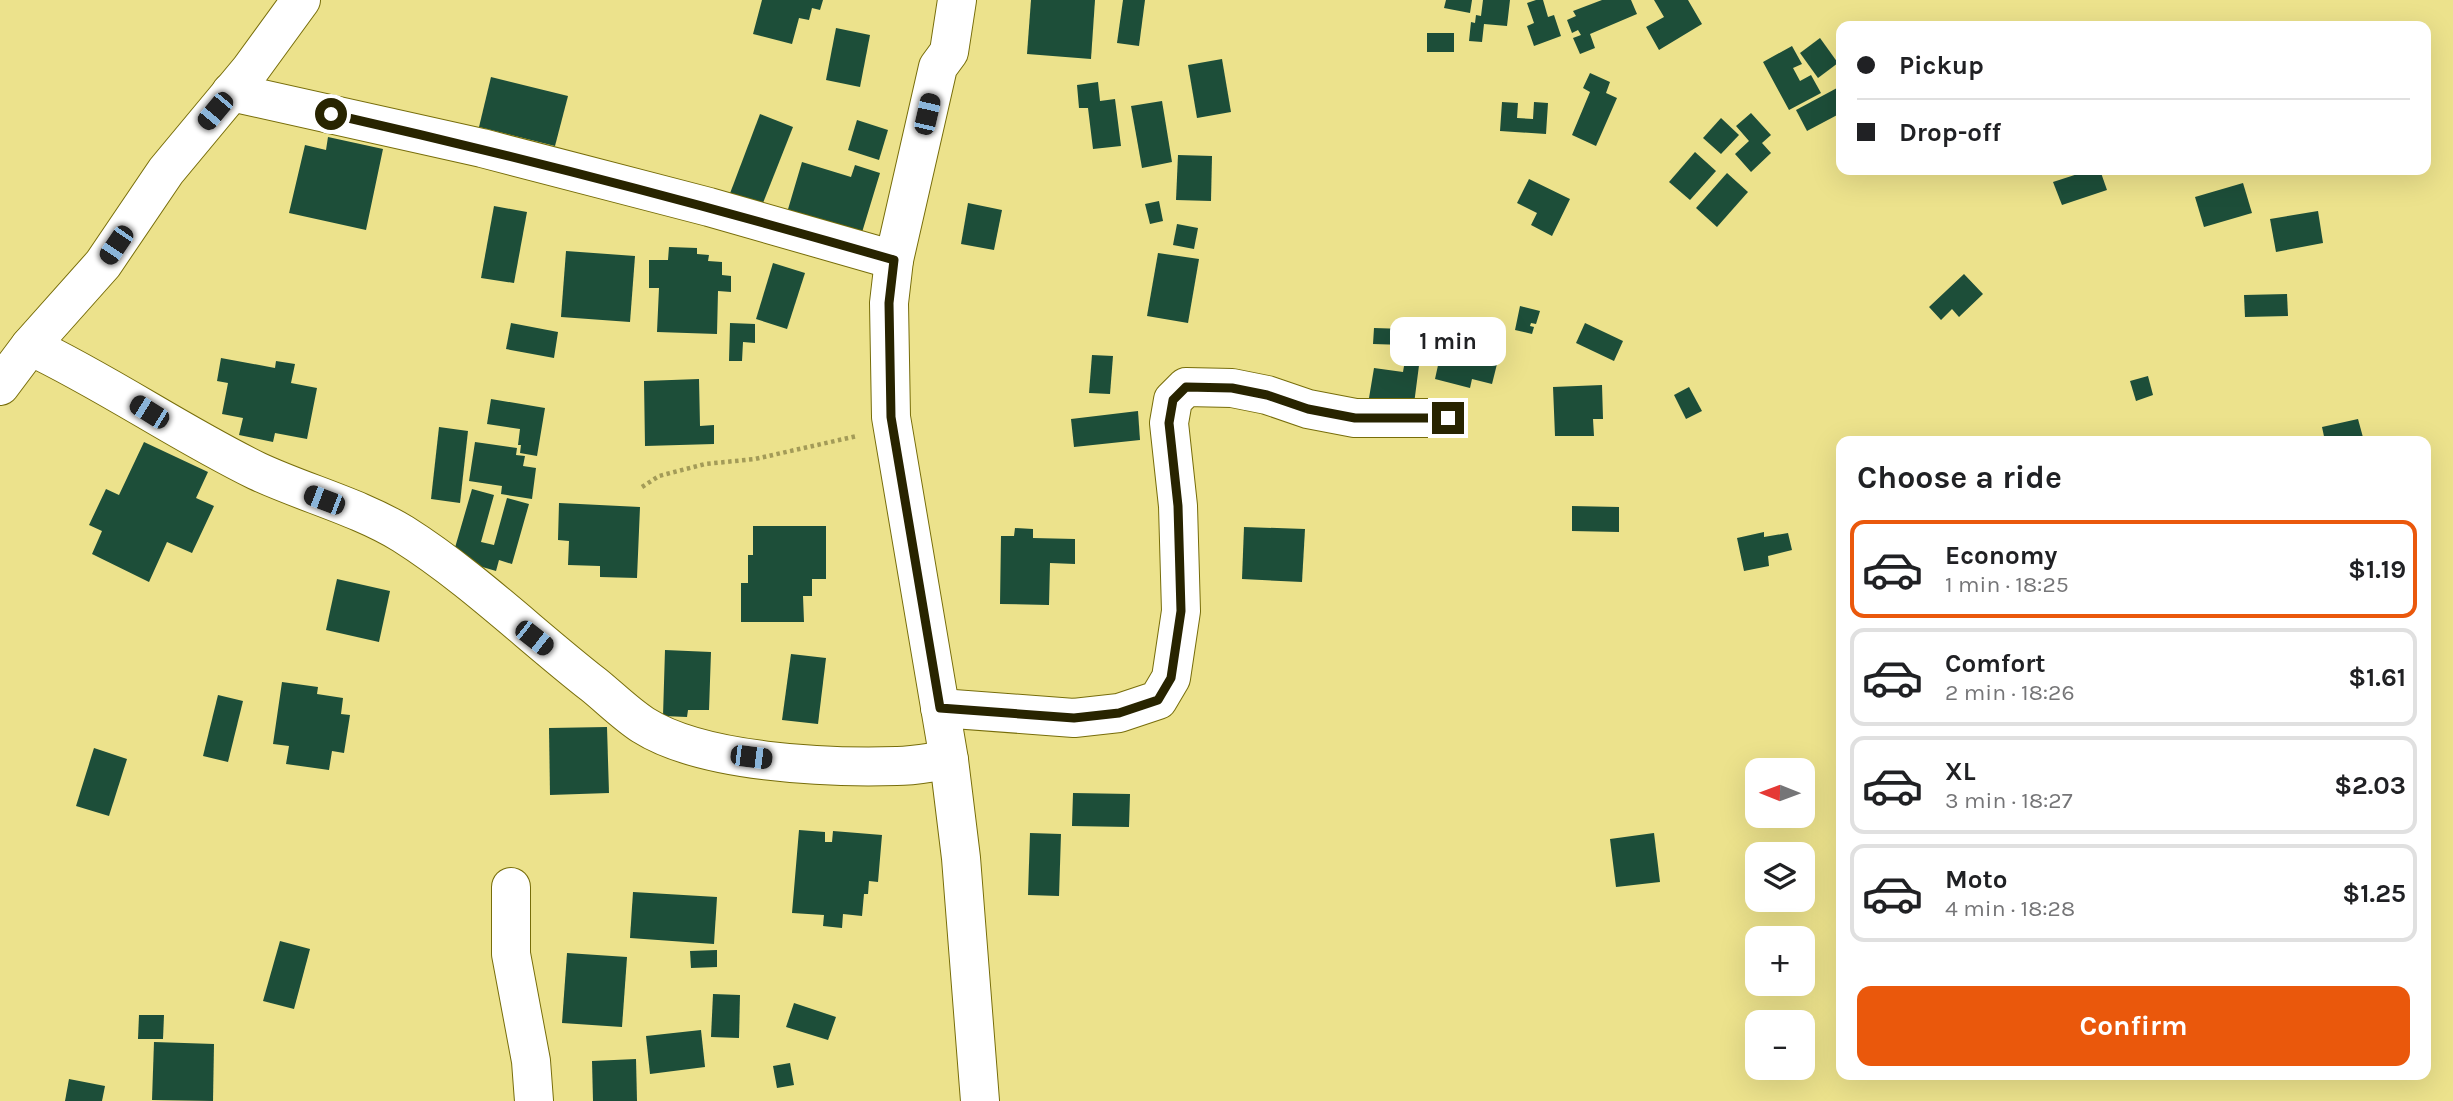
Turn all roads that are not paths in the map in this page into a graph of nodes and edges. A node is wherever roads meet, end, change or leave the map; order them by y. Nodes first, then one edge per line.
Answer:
1 (301, 0) edge
2 (957, 0) edge
3 (231, 92) junction
4 (894, 260) junction
5 (30, 346) junction
6 (0, 386) edge
7 (1448, 418) dead end
8 (940, 708) junction
9 (949, 760) junction
10 (511, 887) dead end
11 (534, 1101) edge
12 (980, 1101) edge

1 - 3 street
2 - 4 street
3 - 4 street
3 - 5 street
4 - 8 street
5 - 6 street
5 - 9 street
7 - 8 street
8 - 9 street
9 - 12 street
10 - 11 street

